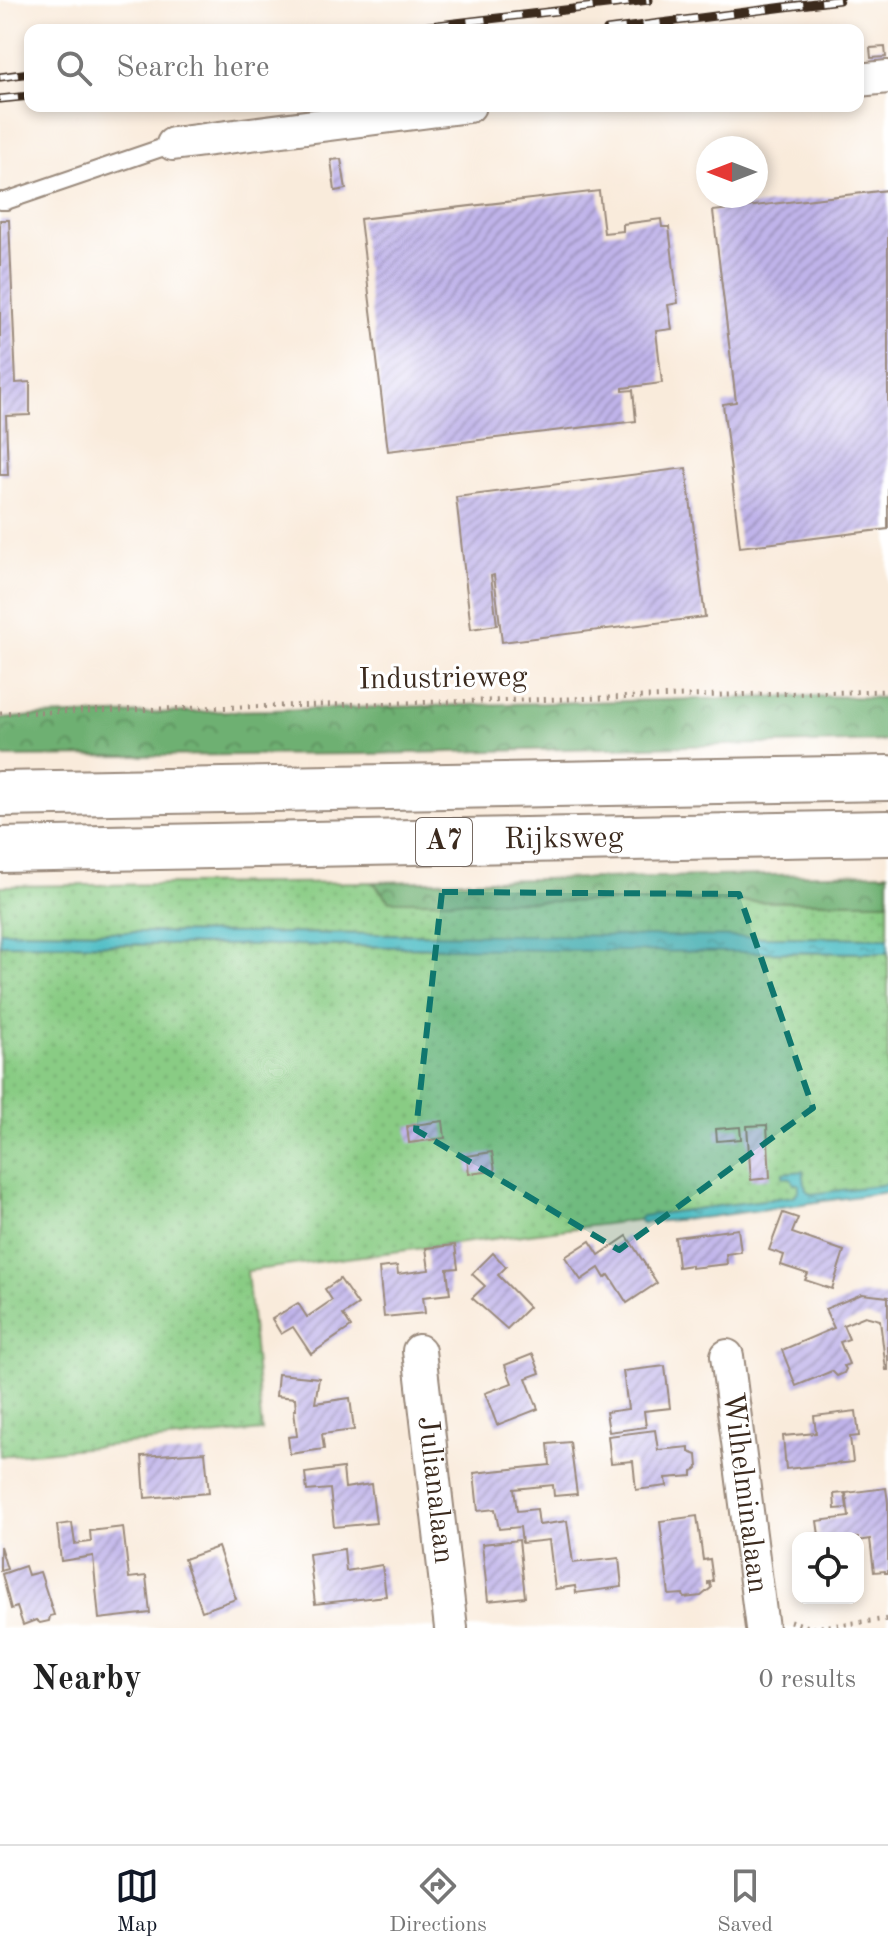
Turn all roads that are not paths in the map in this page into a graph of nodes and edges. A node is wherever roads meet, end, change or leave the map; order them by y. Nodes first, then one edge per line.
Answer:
1 (888, 77) edge
2 (864, 79) edge
3 (422, 112) edge
4 (173, 144) joint
5 (0, 201) edge
6 (888, 778) edge
7 (0, 794) edge
8 (888, 833) edge
9 (0, 850) edge
10 (419, 1351) dead end
11 (727, 1356) dead end
12 (762, 1626) edge
13 (451, 1628) edge

1 - 2 street
3 - 4 street
4 - 5 lane
6 - 7 highway, Rijksweg / A7
8 - 9 highway, Rijksweg / A7
10 - 13 street, Julianalaan
11 - 12 street, Wilhelminalaan

